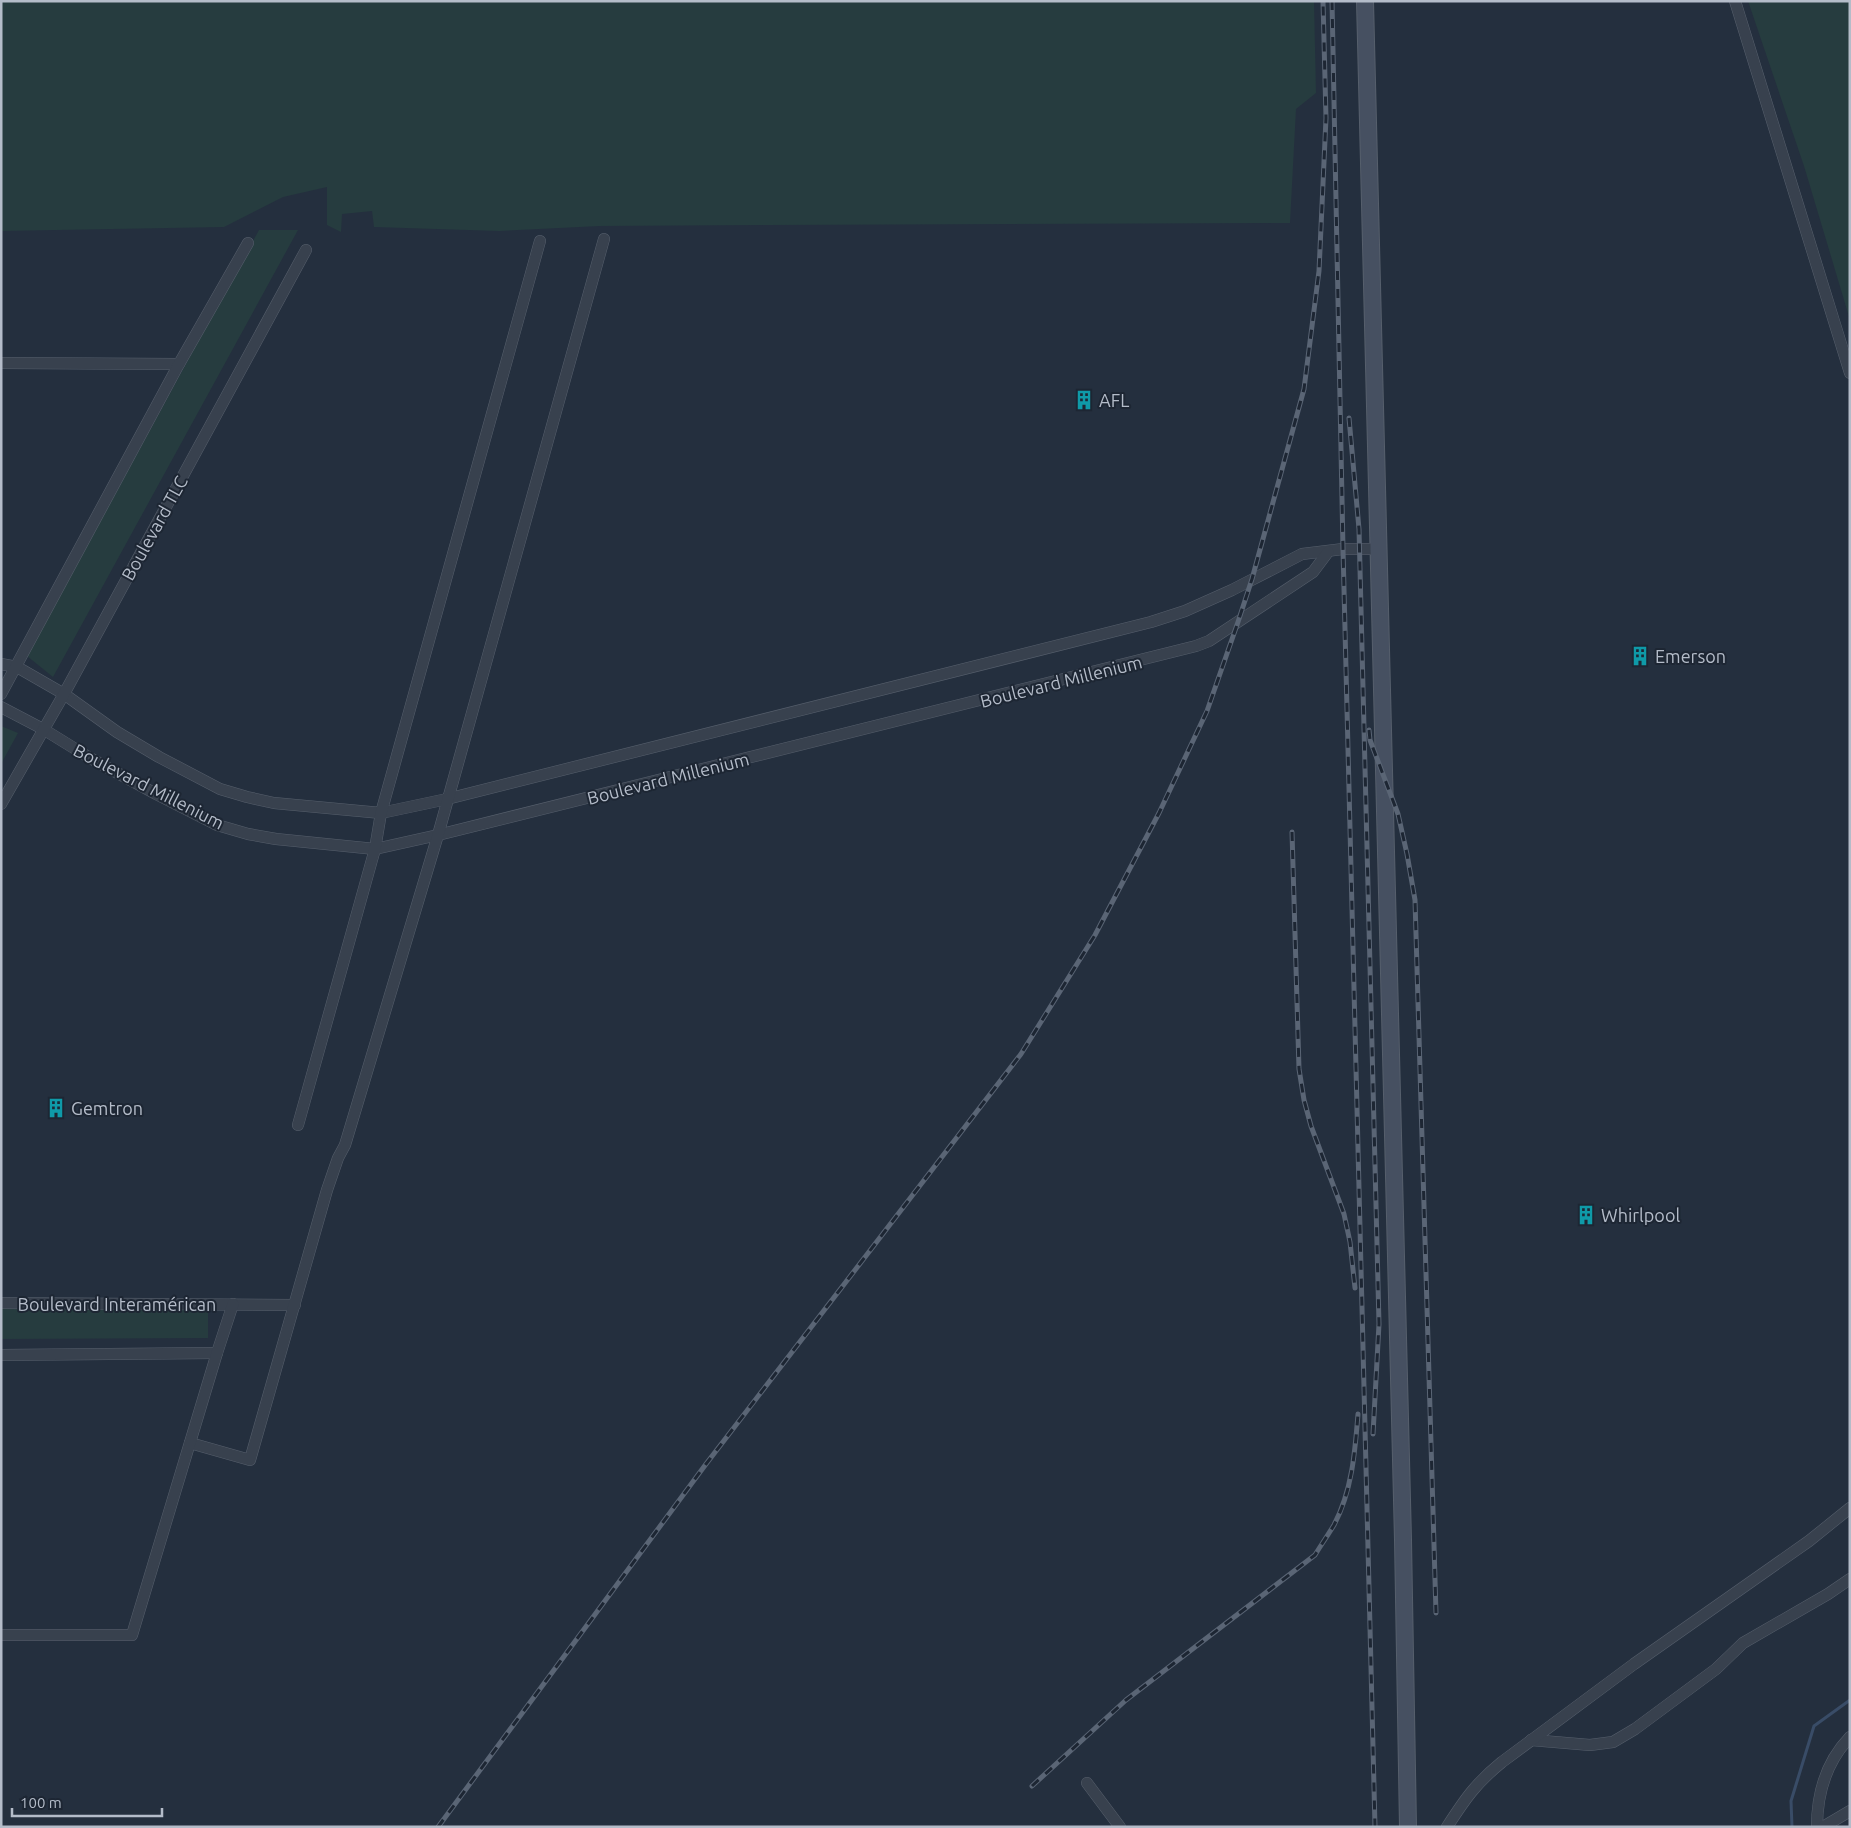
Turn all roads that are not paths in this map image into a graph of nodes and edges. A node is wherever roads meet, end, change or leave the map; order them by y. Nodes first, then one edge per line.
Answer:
1 (1365, 1) edge
2 (1734, 1) edge
3 (604, 239) dead end
4 (540, 241) dead end
5 (248, 243) dead end
6 (306, 250) dead end
7 (1, 363) edge
8 (179, 364) junction
9 (1850, 374) edge
10 (1377, 549) junction
11 (1328, 552) junction
12 (1, 664) edge
13 (17, 667) junction
14 (1, 694) edge
15 (64, 694) junction
16 (1, 707) edge
17 (43, 729) junction
18 (447, 799) junction
19 (1, 804) edge
20 (381, 812) junction
21 (438, 835) junction
22 (375, 849) junction
23 (298, 1124) dead end
24 (1, 1303) edge
25 (233, 1304) junction
26 (295, 1305) junction
27 (217, 1353) junction
28 (1, 1355) edge
29 (190, 1443) junction
30 (1850, 1508) edge
31 (1850, 1579) edge
32 (1, 1635) edge
33 (1850, 1737) edge
34 (1531, 1740) junction
35 (1087, 1783) dead end
36 (1850, 1811) edge
37 (1120, 1827) edge
38 (1408, 1827) edge
39 (1447, 1827) edge
40 (1817, 1827) edge
41 (1823, 1827) edge

1 - 10 street
2 - 9 street
3 - 18 street
4 - 20 street
5 - 8 street
6 - 15 street, Boulevard TLC
7 - 8 street
8 - 13 street
10 - 11 street, Boulevard Millenium
10 - 38 street
11 - 18 street, Boulevard Millenium
11 - 21 street, Boulevard Millenium
12 - 13 street, Boulevard Millenium
13 - 14 street
13 - 15 street, Boulevard Millenium
15 - 17 street, Boulevard TLC
15 - 20 street, Boulevard Millenium
16 - 17 street, Boulevard Millenium
17 - 19 street, Boulevard TLC
17 - 22 street, Boulevard Millenium
18 - 20 street, Boulevard Millenium
18 - 21 street
20 - 22 street
21 - 22 street, Boulevard Millenium
21 - 26 street
22 - 23 street
24 - 25 street, Boulevard Interamérican
25 - 26 street, Boulevard Interamérican
25 - 27 street
26 - 29 street
27 - 28 street
27 - 29 street
29 - 32 street
30 - 34 street
31 - 34 street
33 - 40 street
34 - 39 street
35 - 37 street
36 - 41 street

